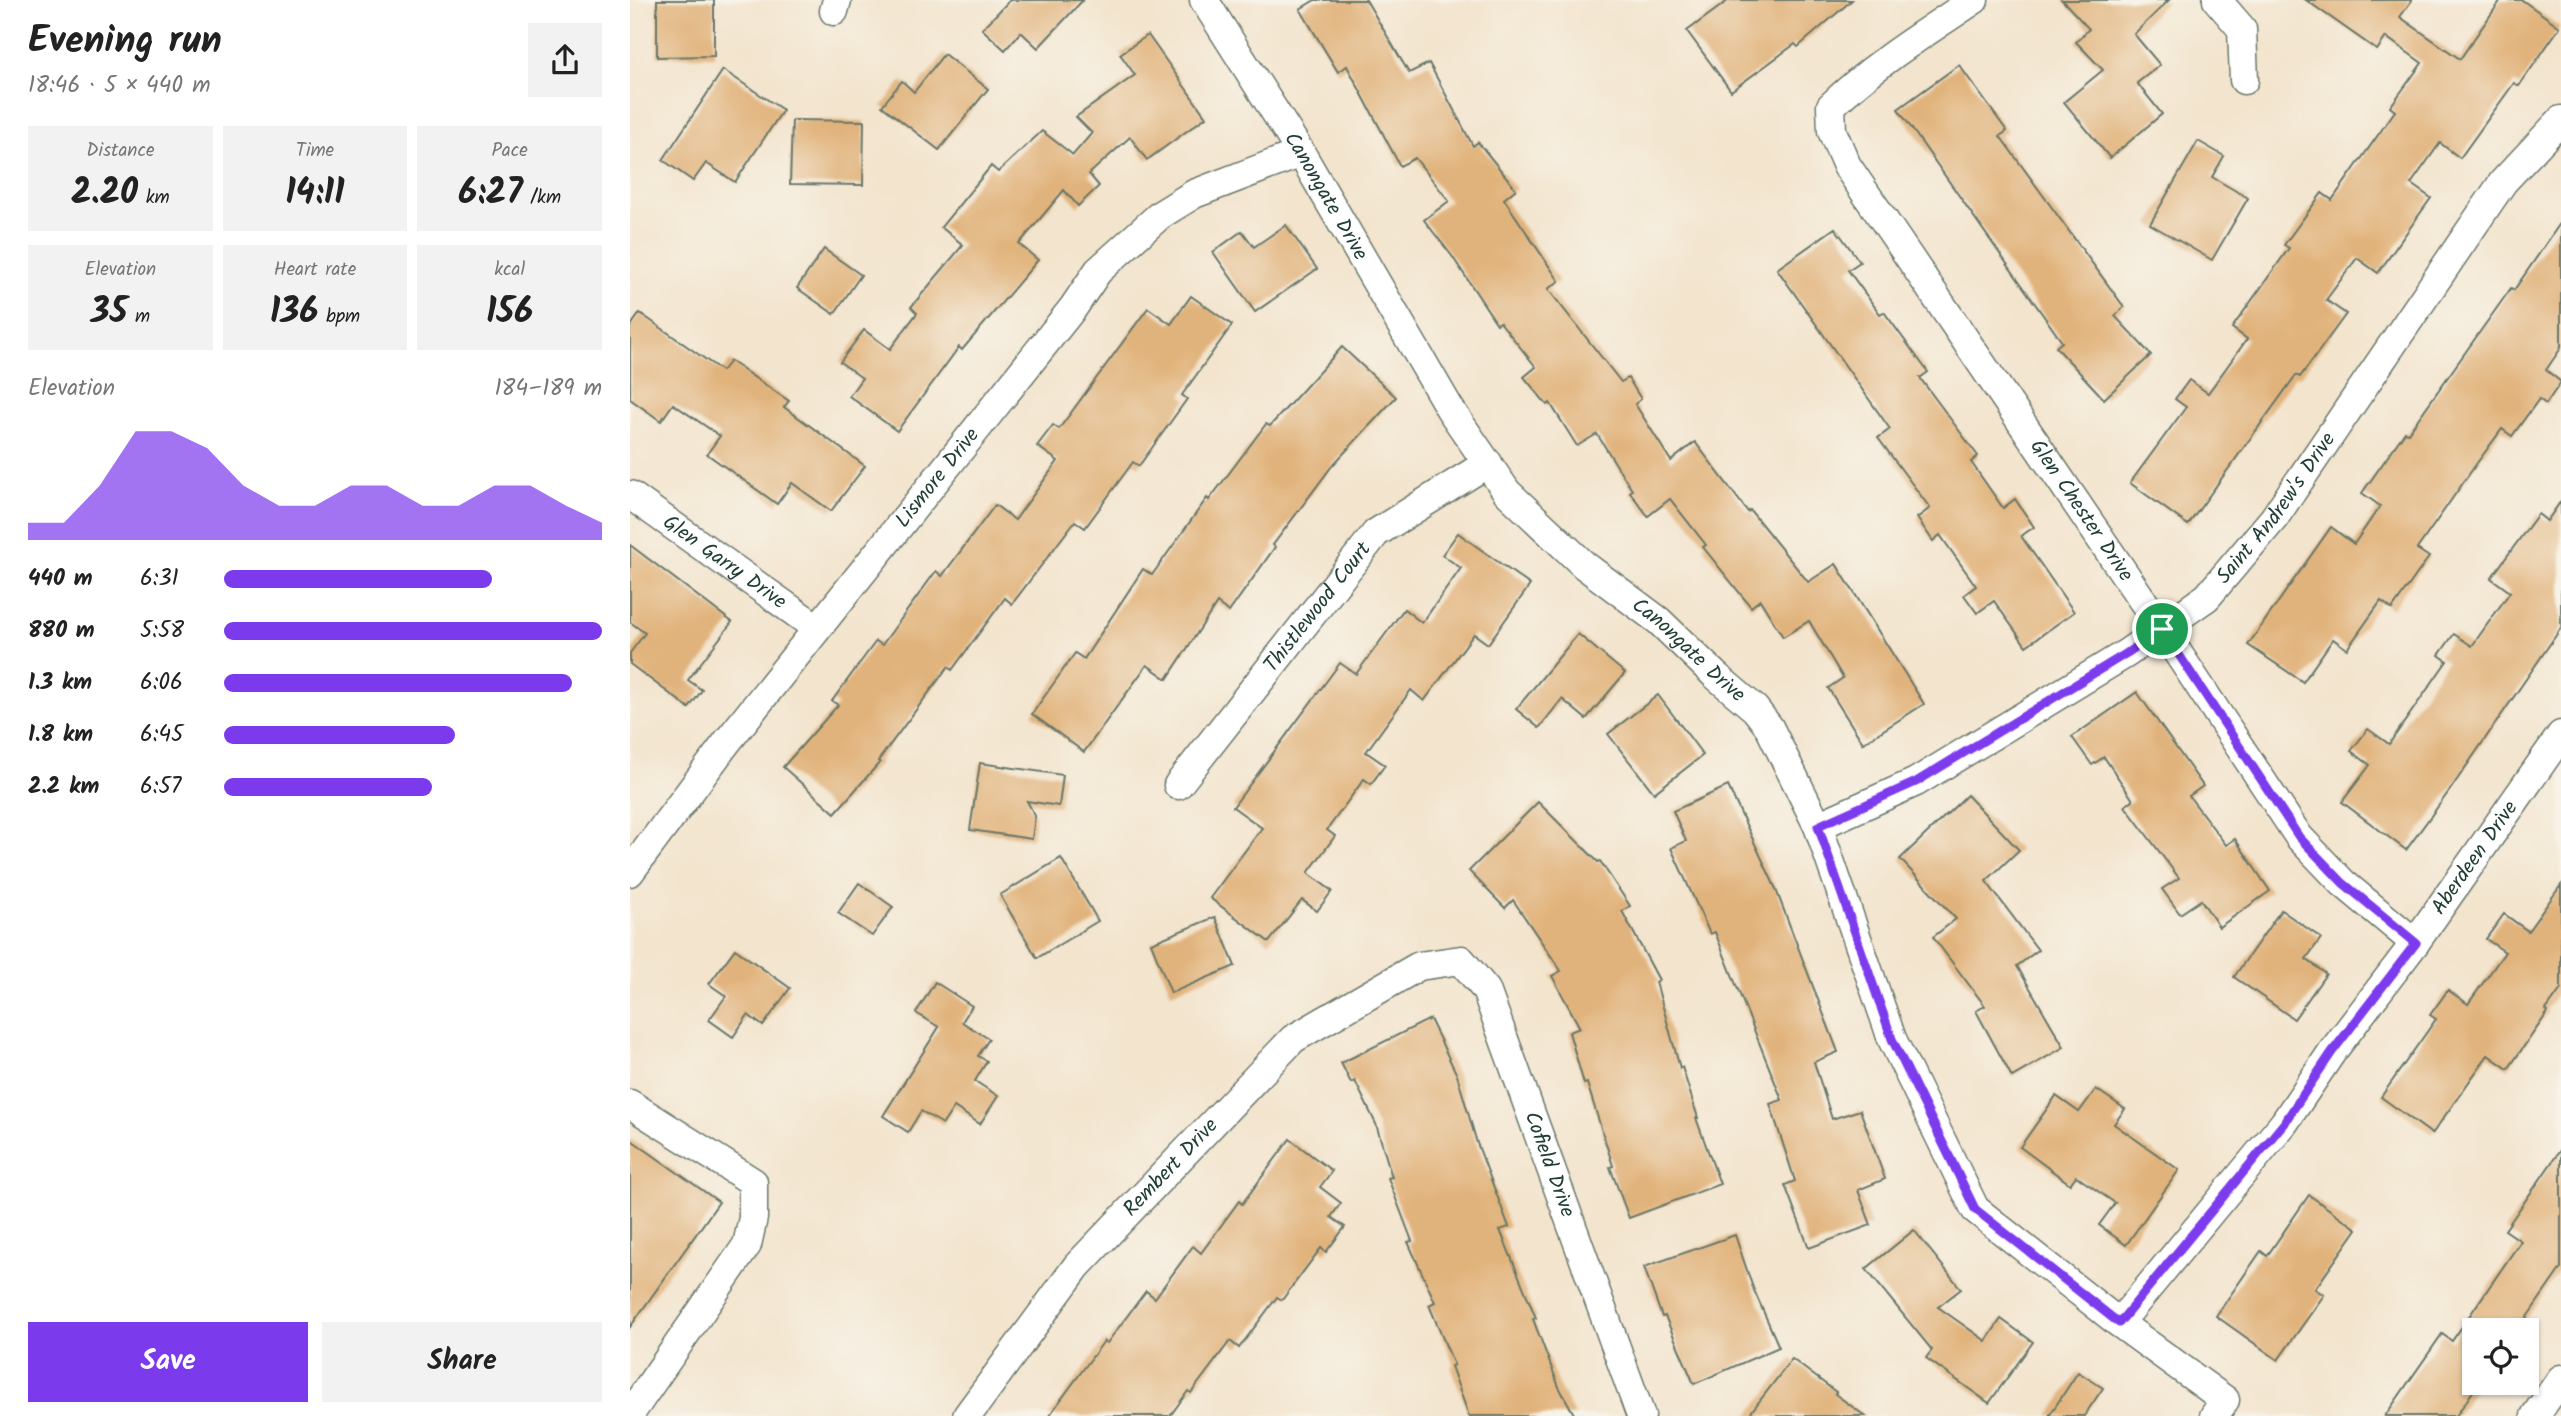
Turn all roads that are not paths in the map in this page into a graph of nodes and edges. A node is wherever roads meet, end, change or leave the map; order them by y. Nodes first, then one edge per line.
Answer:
1 (1204, 0) edge
2 (1974, 0) edge
3 (2217, 0) edge
4 (2244, 80) dead end
5 (2561, 120) edge
6 (1301, 153) junction
7 (1488, 463) junction
8 (630, 495) edge
9 (817, 628) junction
10 (2162, 629) junction
11 (2561, 735) edge
12 (1178, 785) dead end
13 (1818, 826) junction
14 (630, 872) edge
15 (2416, 943) junction
16 (1419, 966) joint
17 (630, 1104) edge
18 (2119, 1323) junction
19 (2561, 1380) edge
20 (630, 1414) edge
21 (967, 1416) edge
22 (1641, 1416) edge
23 (2214, 1416) edge
24 (2535, 1416) edge

1 - 6 street, Canongate Drive
2 - 10 street, Glen Chester Drive
3 - 4 street
5 - 10 street, Saint Andrew's Drive
6 - 7 street, Canongate Drive
6 - 9 street, Lismore Drive
7 - 12 street, Thistlewood Court
7 - 13 street, Canongate Drive
8 - 9 street, Glen Garry Drive
9 - 14 street, Lismore Drive
10 - 13 street, Saint Andrew's Drive
10 - 15 street, Glen Chester Drive
11 - 15 street, Aberdeen Drive
13 - 18 street, Canongate Drive
15 - 18 street, Aberdeen Drive
16 - 21 street, Rembert Drive
16 - 22 street, Cofield Drive
17 - 20 street
18 - 23 street
19 - 24 street

